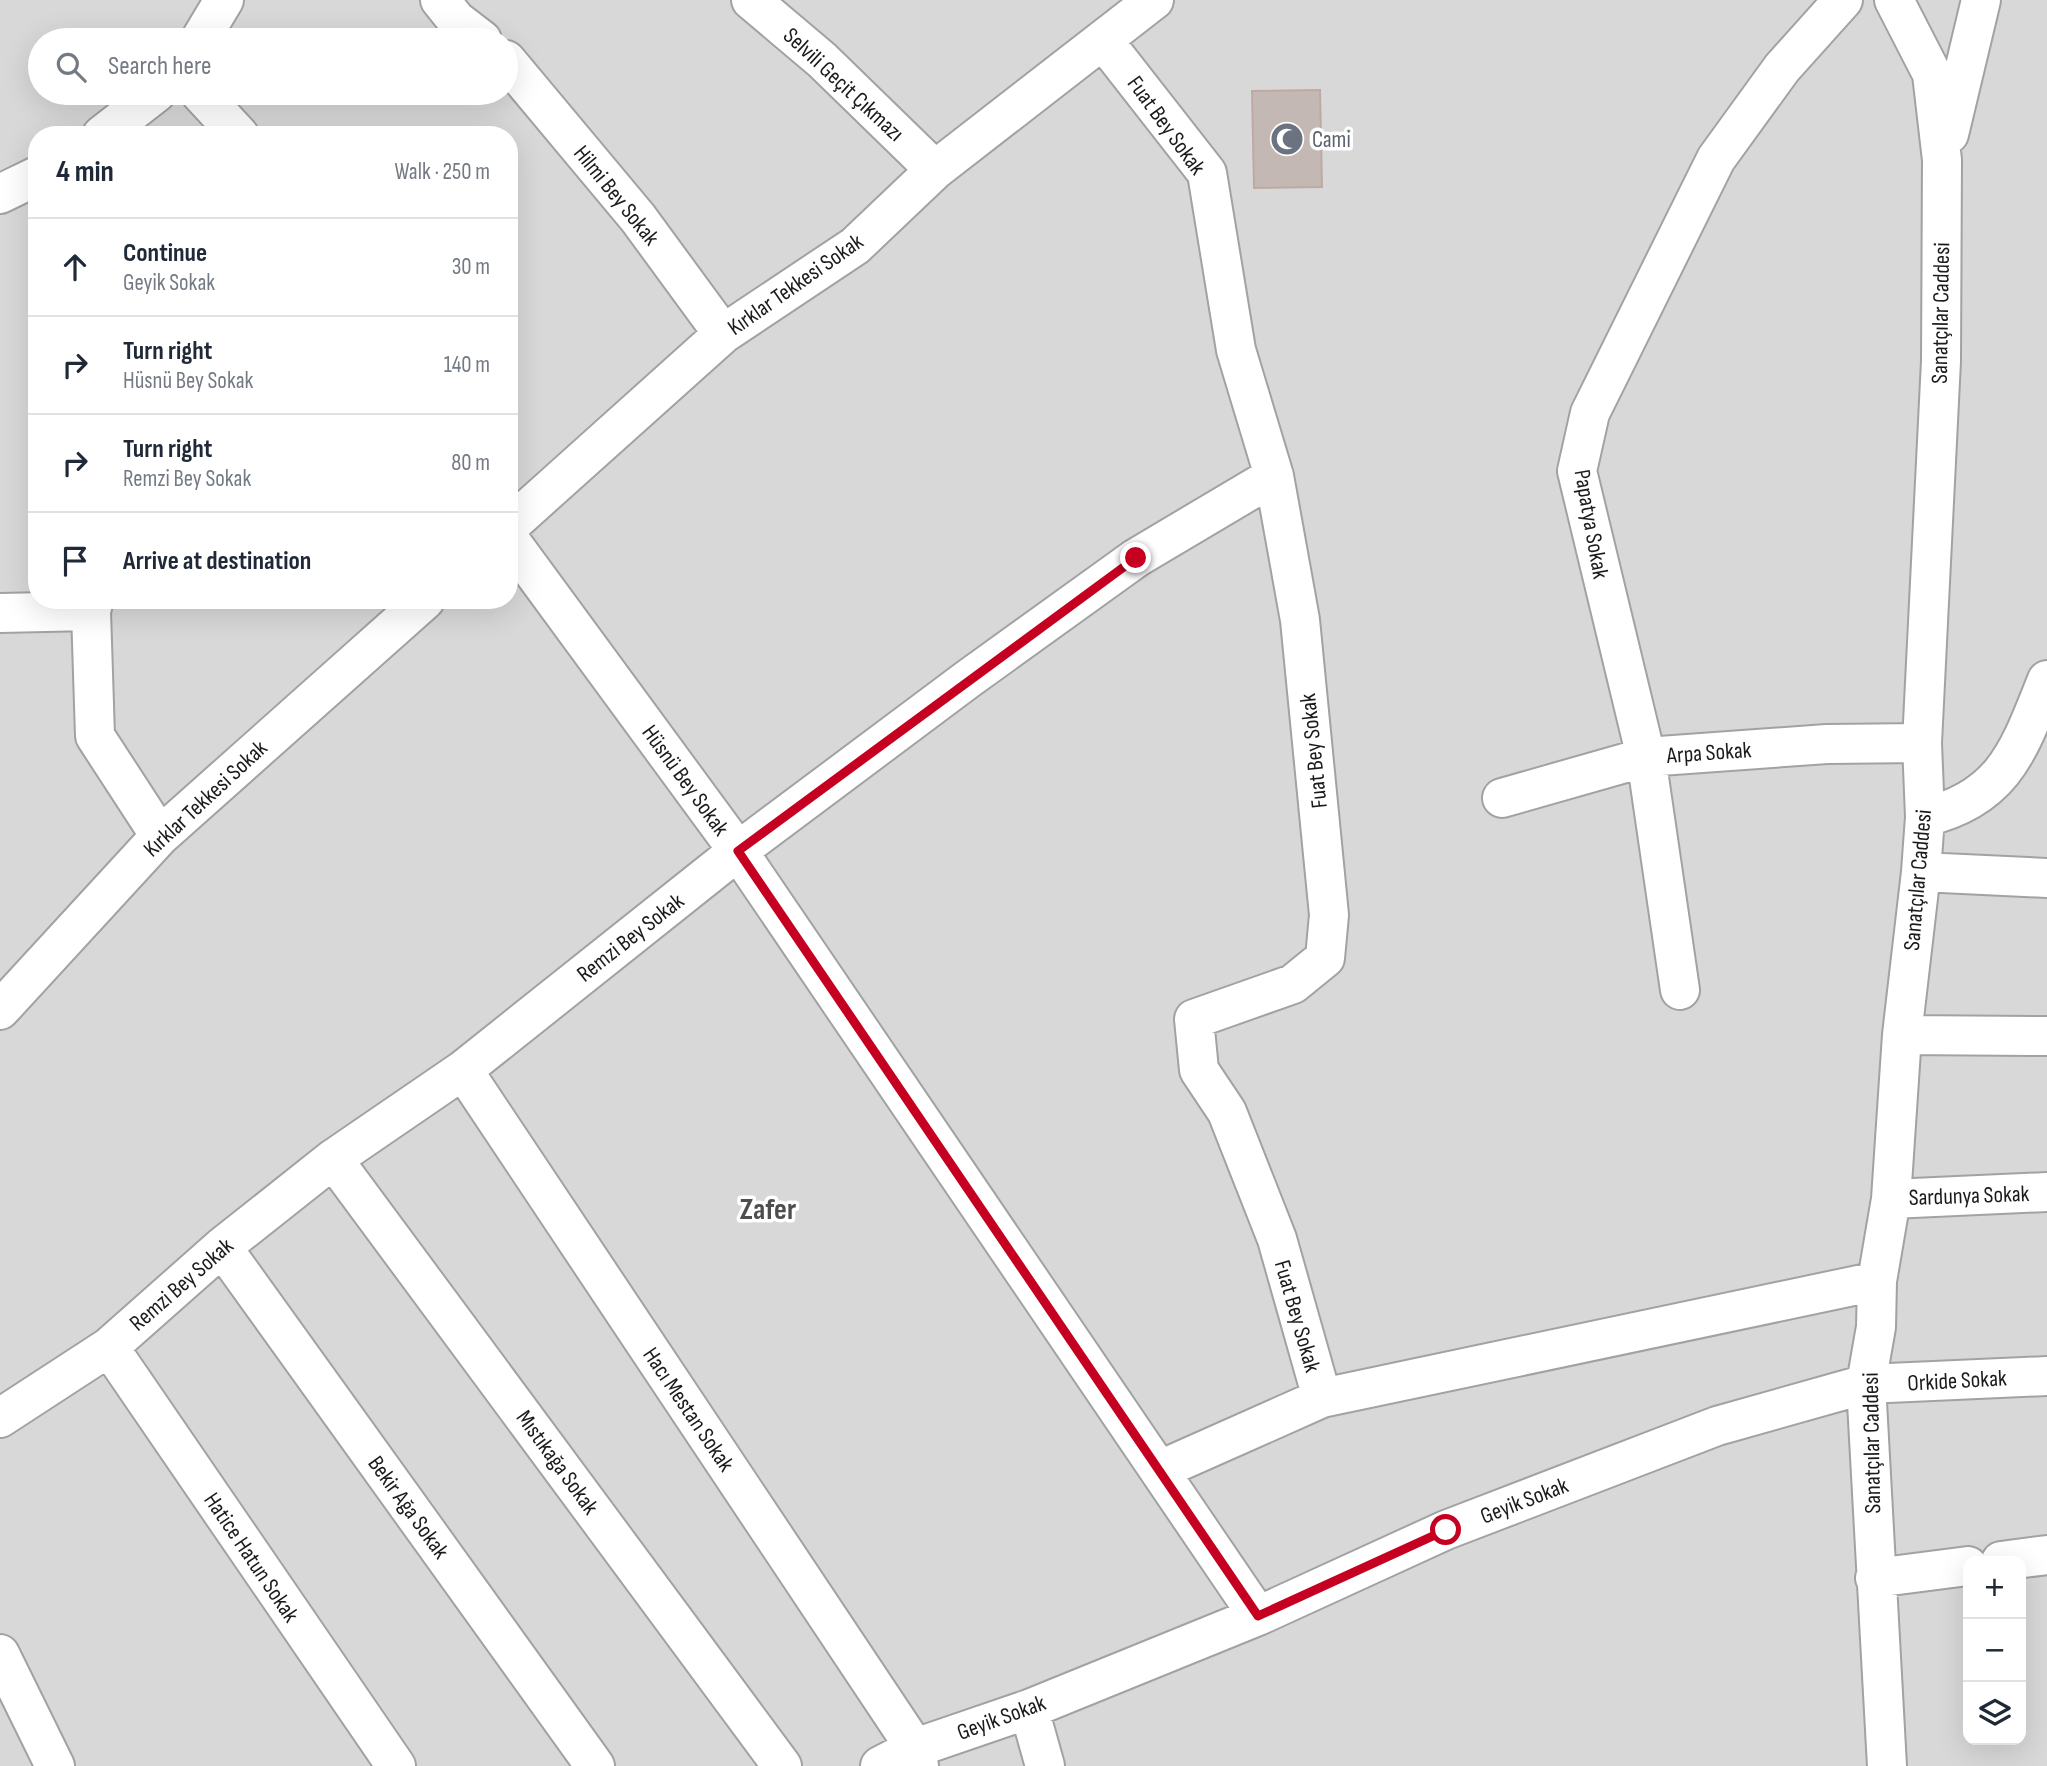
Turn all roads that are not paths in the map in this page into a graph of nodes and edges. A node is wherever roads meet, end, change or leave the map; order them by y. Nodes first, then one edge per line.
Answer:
1 (224, 0) edge
2 (440, 0) edge
3 (751, 0) edge
4 (1154, 0) edge
5 (1843, 0) edge
6 (1894, 0) edge
7 (1981, 0) edge
8 (207, 28) edge
9 (466, 28) edge
10 (1104, 40) junction
11 (518, 74) edge
12 (141, 105) edge
13 (211, 105) edge
14 (114, 126) edge
15 (231, 126) edge
16 (1942, 160) junction
17 (935, 170) junction
18 (28, 180) edge
19 (0, 194) edge
20 (723, 334) junction
21 (1274, 476) junction
22 (518, 518) edge
23 (518, 551) edge
24 (46, 609) edge
25 (93, 609) edge
26 (415, 609) edge
27 (0, 613) edge
28 (2047, 680) edge
29 (1922, 743) junction
30 (1646, 757) junction
31 (2031, 758) edge
32 (1502, 798) dead end
33 (1924, 817) junction
34 (160, 836) junction
35 (738, 851) junction
36 (1921, 872) junction
37 (2047, 878) edge
38 (1680, 990) dead end
39 (0, 1010) edge
40 (1902, 1035) junction
41 (2047, 1036) edge
42 (463, 1070) junction
43 (333, 1159) junction
44 (2047, 1192) edge
45 (1891, 1199) junction
46 (222, 1247) junction
47 (1877, 1281) junction
48 (109, 1348) junction
49 (2047, 1376) edge
50 (1866, 1384) junction
51 (1322, 1398) junction
52 (0, 1419) edge
53 (1160, 1470) junction
54 (2047, 1555) edge
55 (2026, 1558) edge
56 (1963, 1567) edge
57 (1875, 1578) junction
58 (1258, 1616) junction
59 (0, 1654) edge
60 (1029, 1709) junction
61 (917, 1757) edge
62 (55, 1766) edge
63 (396, 1766) edge
64 (595, 1766) edge
65 (782, 1766) edge
66 (880, 1766) edge
67 (1045, 1766) edge
68 (1887, 1766) edge

1 - 8 street
2 - 9 street
3 - 17 street, Selvili Geçit Çıkmazı
4 - 10 street, Kırklar Tekkesi Sokak
5 - 30 street, Papatya Sokak
6 - 16 street, Sanatçılar Caddesi
7 - 16 street
10 - 17 street, Kırklar Tekkesi Sokak
10 - 21 street, Fuat Bey Sokak
11 - 20 street, Hilmi Bey Sokak
12 - 14 street
13 - 15 street
16 - 29 street, Sanatçılar Caddesi
17 - 20 street, Kırklar Tekkesi Sokak
18 - 19 street
20 - 22 street, Kırklar Tekkesi Sokak
21 - 35 street, Remzi Bey Sokak
21 - 51 street, Fuat Bey Sokak
23 - 35 street, Hüsnü Bey Sokak
24 - 27 street
25 - 34 street
26 - 34 street, Kırklar Tekkesi Sokak
28 - 31 street
29 - 30 street, Arpa Sokak
29 - 33 street, Sanatçılar Caddesi
30 - 32 street, Arpa Sokak
30 - 38 street, Papatya Sokak
31 - 33 street
33 - 36 street, Sanatçılar Caddesi
34 - 39 street, Kırklar Tekkesi Sokak
35 - 42 street, Remzi Bey Sokak
35 - 53 street, Hüsnü Bey Sokak
36 - 37 street
36 - 40 street, Sanatçılar Caddesi
40 - 41 street
40 - 45 street, Sanatçılar Caddesi
42 - 43 street, Remzi Bey Sokak
42 - 61 street, Hacı Mestan Sokak
43 - 46 street, Remzi Bey Sokak
43 - 65 street, Mıstıkağa Sokak
44 - 45 street, Sardunya Sokak
45 - 47 street, Sanatçılar Caddesi
46 - 48 street, Remzi Bey Sokak
46 - 64 street, Bekir Ağa Sokak
47 - 50 street, Sanatçılar Caddesi
47 - 51 street
48 - 52 street, Remzi Bey Sokak
48 - 63 street, Hatice Hatun Sokak
49 - 50 street, Orkide Sokak
50 - 57 street, Sanatçılar Caddesi
50 - 58 street, Geyik Sokak
51 - 53 street
53 - 58 street, Hüsnü Bey Sokak
54 - 55 street
56 - 57 street
57 - 68 street, Sanatçılar Caddesi
58 - 60 street, Geyik Sokak
59 - 62 street
60 - 61 street, Geyik Sokak
60 - 67 street
61 - 66 street, Geyik Sokak

